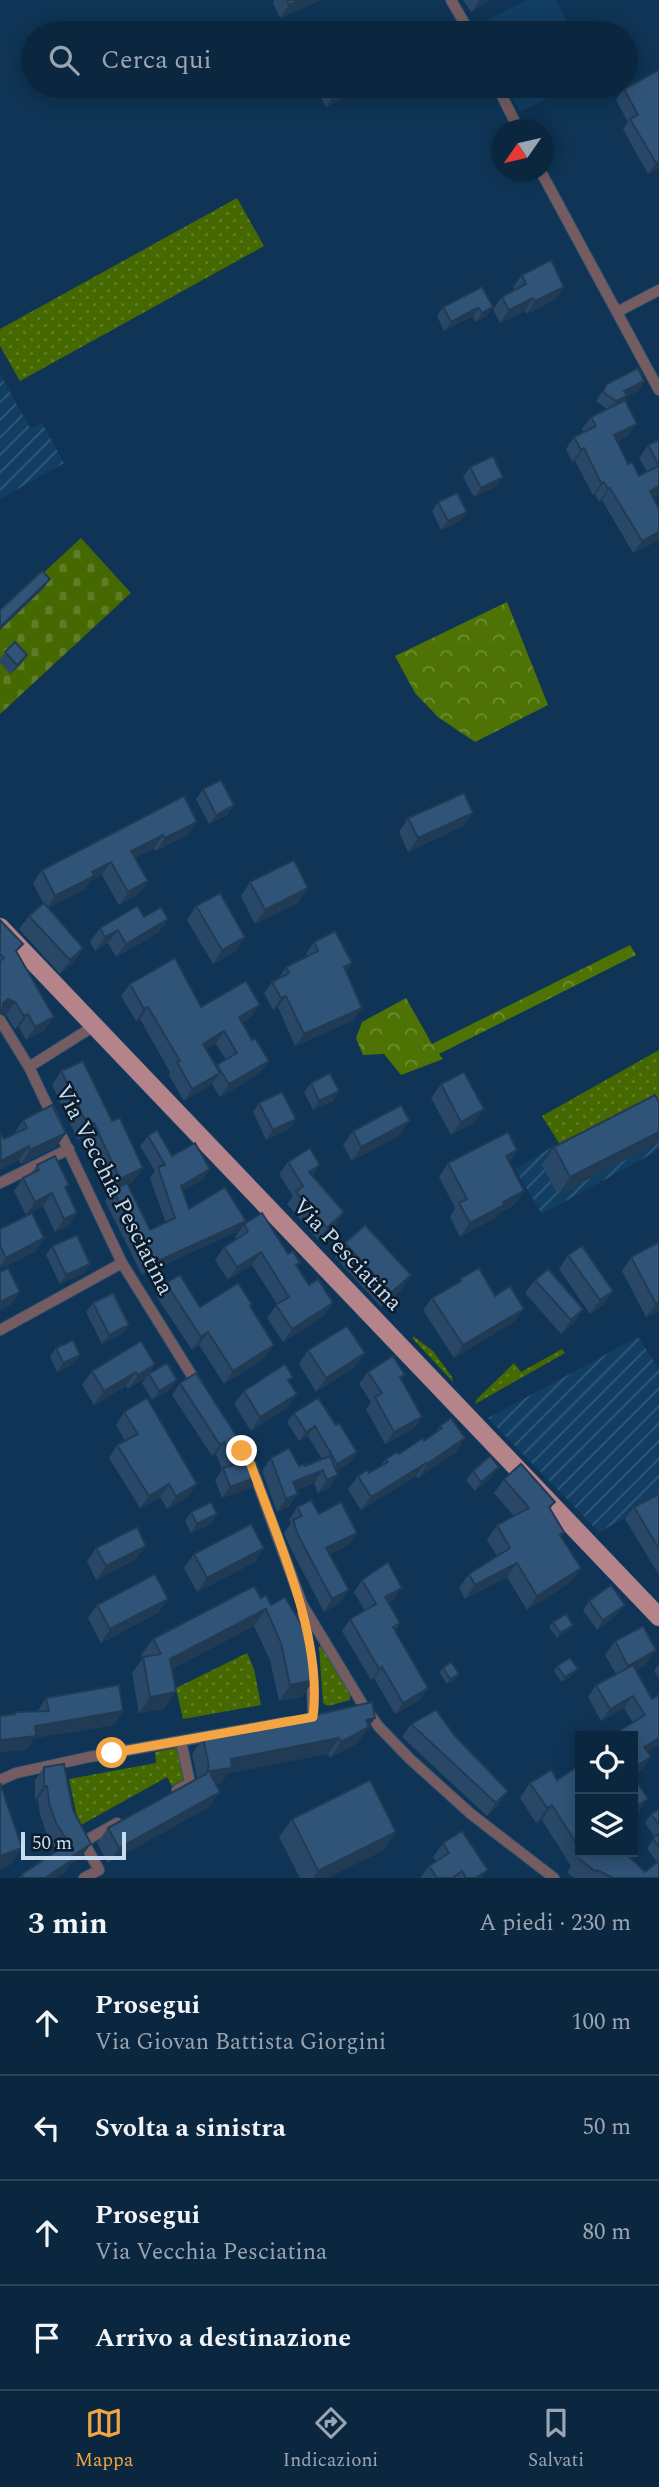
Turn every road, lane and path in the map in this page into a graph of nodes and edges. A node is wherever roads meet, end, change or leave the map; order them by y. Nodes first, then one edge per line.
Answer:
1 (451, 0) edge
2 (463, 21) edge
3 (503, 98) edge
4 (514, 119) edge
5 (546, 182) edge
6 (659, 290) edge
7 (617, 312) junction
8 (659, 390) edge
9 (0, 927) edge
10 (1, 1024) edge
11 (94, 1026) junction
12 (29, 1067) junction
13 (69, 1149) junction
14 (0, 1183) edge
15 (122, 1263) junction
16 (0, 1330) edge
17 (207, 1399) edge
18 (235, 1440) edge
19 (302, 1604) junction
20 (659, 1617) edge
21 (363, 1705) junction
22 (351, 1708) edge
23 (326, 1714) edge
24 (313, 1717) junction
25 (181, 1741) junction
26 (0, 1780) edge
27 (166, 1796) edge
28 (131, 1816) edge
29 (549, 1875) edge
30 (84, 1878) edge
31 (533, 1878) edge

1 - 2 street
3 - 4 street
5 - 7 street
6 - 7 street
7 - 8 street
9 - 11 main road, Via Pesciatina
10 - 12 street, Via Vecchia Pesciatina
11 - 12 street
11 - 20 main road, Via Pesciatina
12 - 13 street, Via Vecchia Pesciatina
13 - 14 street
13 - 15 street, Via Vecchia Pesciatina
15 - 16 street
15 - 17 street, Via Vecchia Pesciatina
18 - 19 street
19 - 21 street
19 - 24 street
21 - 22 street
21 - 29 street
23 - 24 street
24 - 25 street
25 - 26 street
25 - 27 street
28 - 30 street
29 - 31 street

